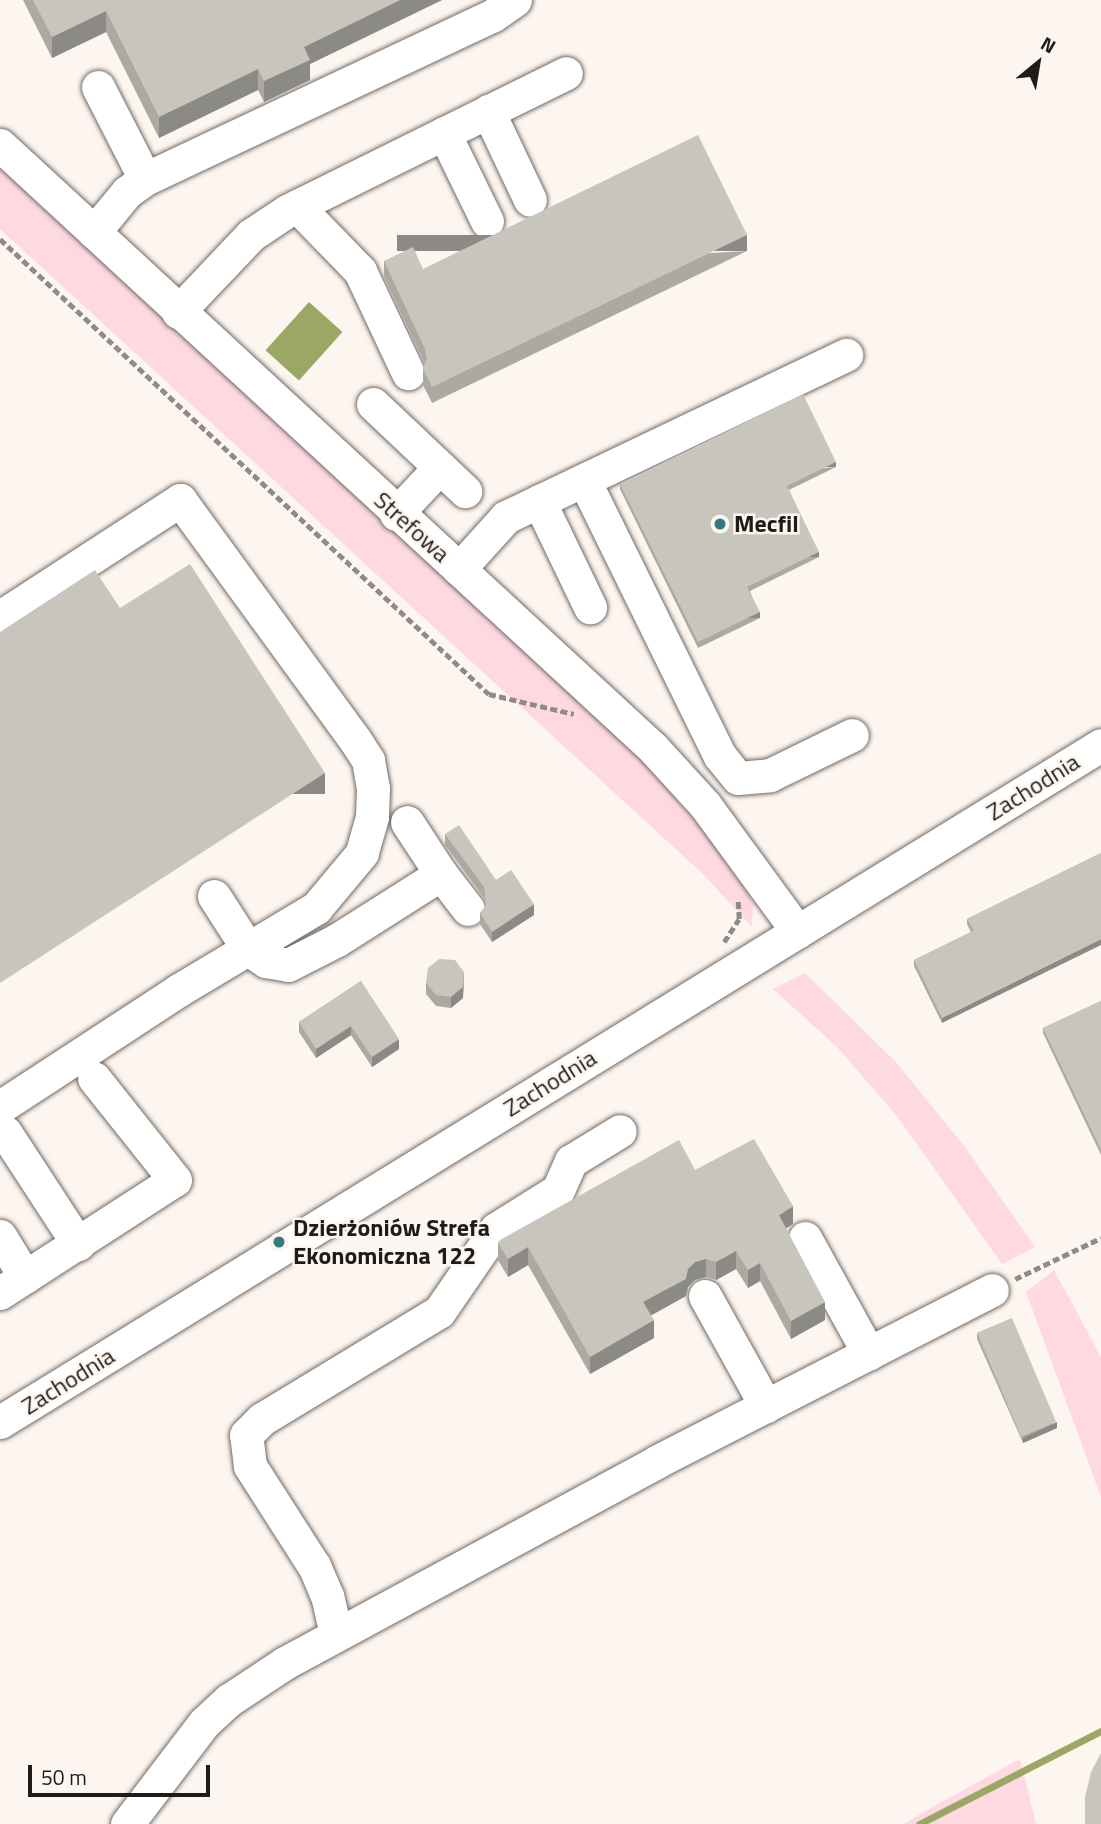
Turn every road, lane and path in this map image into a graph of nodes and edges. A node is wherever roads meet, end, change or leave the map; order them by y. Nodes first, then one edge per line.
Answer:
1 (515, 0) edge
2 (566, 73) dead end
3 (98, 87) dead end
4 (488, 111) junction
5 (444, 133) junction
6 (0, 145) edge
7 (145, 179) junction
8 (530, 200) dead end
9 (297, 206) junction
10 (487, 221) dead end
11 (94, 232) junction
12 (0, 239) edge
13 (178, 312) junction
14 (846, 355) dead end
15 (408, 373) dead end
16 (373, 404) dead end
17 (440, 467) junction
18 (584, 480) junction
19 (465, 491) dead end
20 (539, 501) junction
21 (396, 514) junction
22 (459, 569) junction
23 (590, 607) dead end
24 (0, 617) edge
25 (579, 715) dead end
26 (852, 735) dead end
27 (1101, 745) edge
28 (407, 822) dead end
29 (441, 874) junction
30 (732, 889) dead end
31 (214, 896) dead end
32 (468, 909) dead end
33 (798, 932) junction
34 (248, 948) junction
35 (713, 949) dead end
36 (94, 1078) dead end
37 (3, 1119) edge
38 (620, 1131) dead end
39 (0, 1236) edge
40 (805, 1238) dead end
41 (1101, 1238) edge
42 (78, 1244) junction
43 (13, 1285) edge
44 (992, 1290) joint
45 (705, 1296) dead end
46 (869, 1354) junction
47 (766, 1406) junction
48 (0, 1422) edge
49 (336, 1634) junction
50 (127, 1824) edge

1 - 7 street
2 - 4 street
3 - 7 street
4 - 5 street
4 - 8 street
5 - 9 street
5 - 10 street
6 - 11 street, Strefowa
7 - 11 street
9 - 13 street
9 - 15 street
11 - 13 street, Strefowa
12 - 25 path
13 - 21 street, Strefowa
14 - 18 street
16 - 17 street
17 - 19 street
17 - 21 street
18 - 20 street
18 - 26 street
20 - 22 street
20 - 23 street
21 - 22 street, Strefowa
22 - 33 street, Strefowa
24 - 34 street
27 - 33 street, Zachodnia
28 - 29 street
29 - 32 street
29 - 34 street
30 - 35 path
31 - 34 street
33 - 48 street, Zachodnia
34 - 37 street
36 - 42 street
37 - 42 street
38 - 49 street
39 - 43 street
40 - 46 street
41 - 44 path
42 - 43 street
44 - 46 street
45 - 47 street
46 - 47 street
47 - 49 street
49 - 50 street

